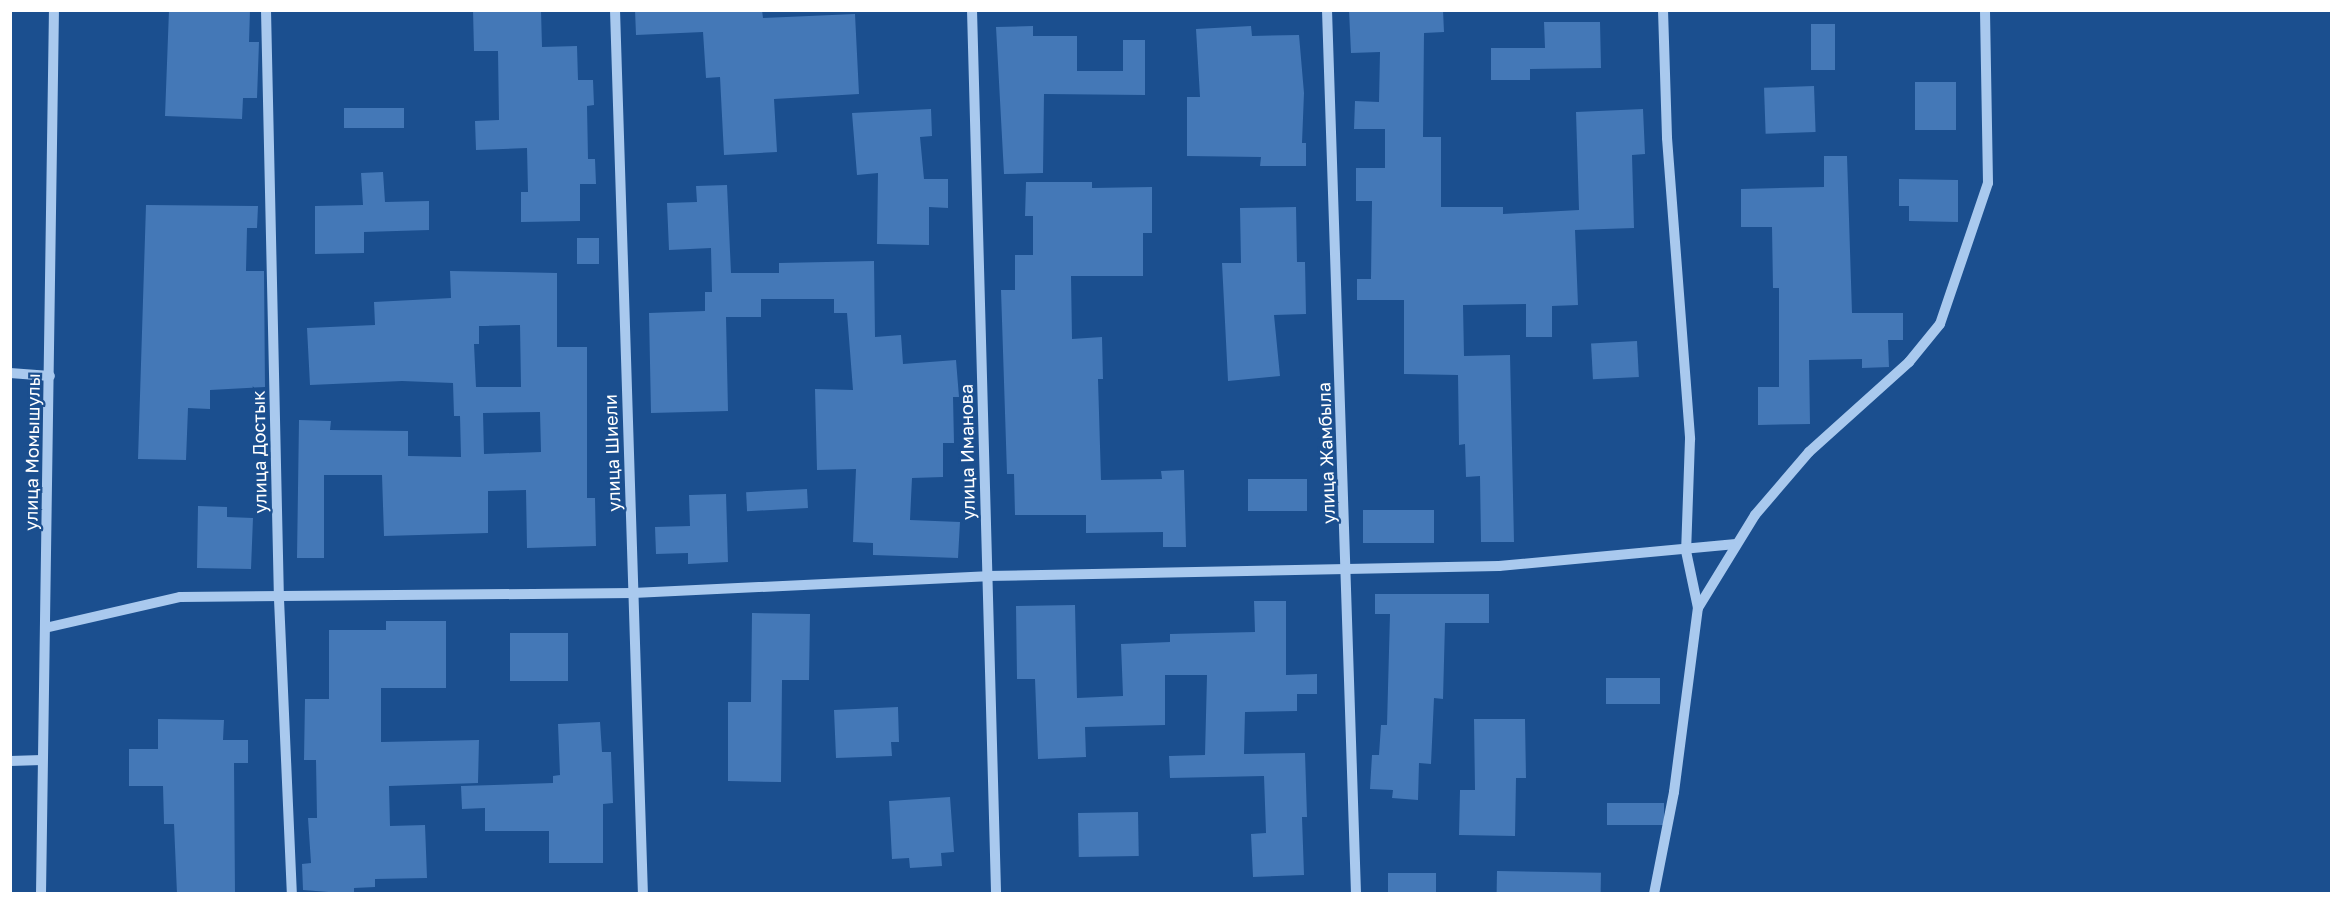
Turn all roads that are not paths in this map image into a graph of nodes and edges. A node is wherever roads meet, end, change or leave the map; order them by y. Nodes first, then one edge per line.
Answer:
1 (54, 10) edge
2 (266, 10) edge
3 (615, 10) edge
4 (972, 10) edge
5 (1327, 10) edge
6 (1663, 10) edge
7 (1985, 10) edge
8 (10, 373) edge
9 (50, 376) junction
10 (1736, 544) junction
11 (1686, 551) junction
12 (1347, 567) junction
13 (987, 576) junction
14 (633, 593) junction
15 (279, 599) junction
16 (1698, 608) junction
17 (45, 628) junction
18 (42, 760) junction
19 (10, 761) edge
20 (40, 894) edge
21 (292, 894) edge
22 (643, 894) edge
23 (996, 894) edge
24 (1356, 894) edge
25 (1654, 894) edge

1 - 9 street, улица Момышулы
2 - 15 street, улица Достык
3 - 14 street, улица Шиели
4 - 13 street, улица Иманова
5 - 12 street, улица Жамбыла
6 - 11 street
7 - 10 street
8 - 9 street
9 - 17 street, улица Момышулы
10 - 11 street
10 - 16 street
11 - 12 street
11 - 16 street
12 - 13 street
12 - 24 street, улица Жамбыла
13 - 14 street
13 - 23 street, улица Иманова
14 - 15 street
14 - 22 street, улица Шиели
15 - 17 street
15 - 21 street, улица Достык
16 - 25 street
17 - 18 street, улица Момышулы
18 - 19 street
18 - 20 street, улица Момышулы

